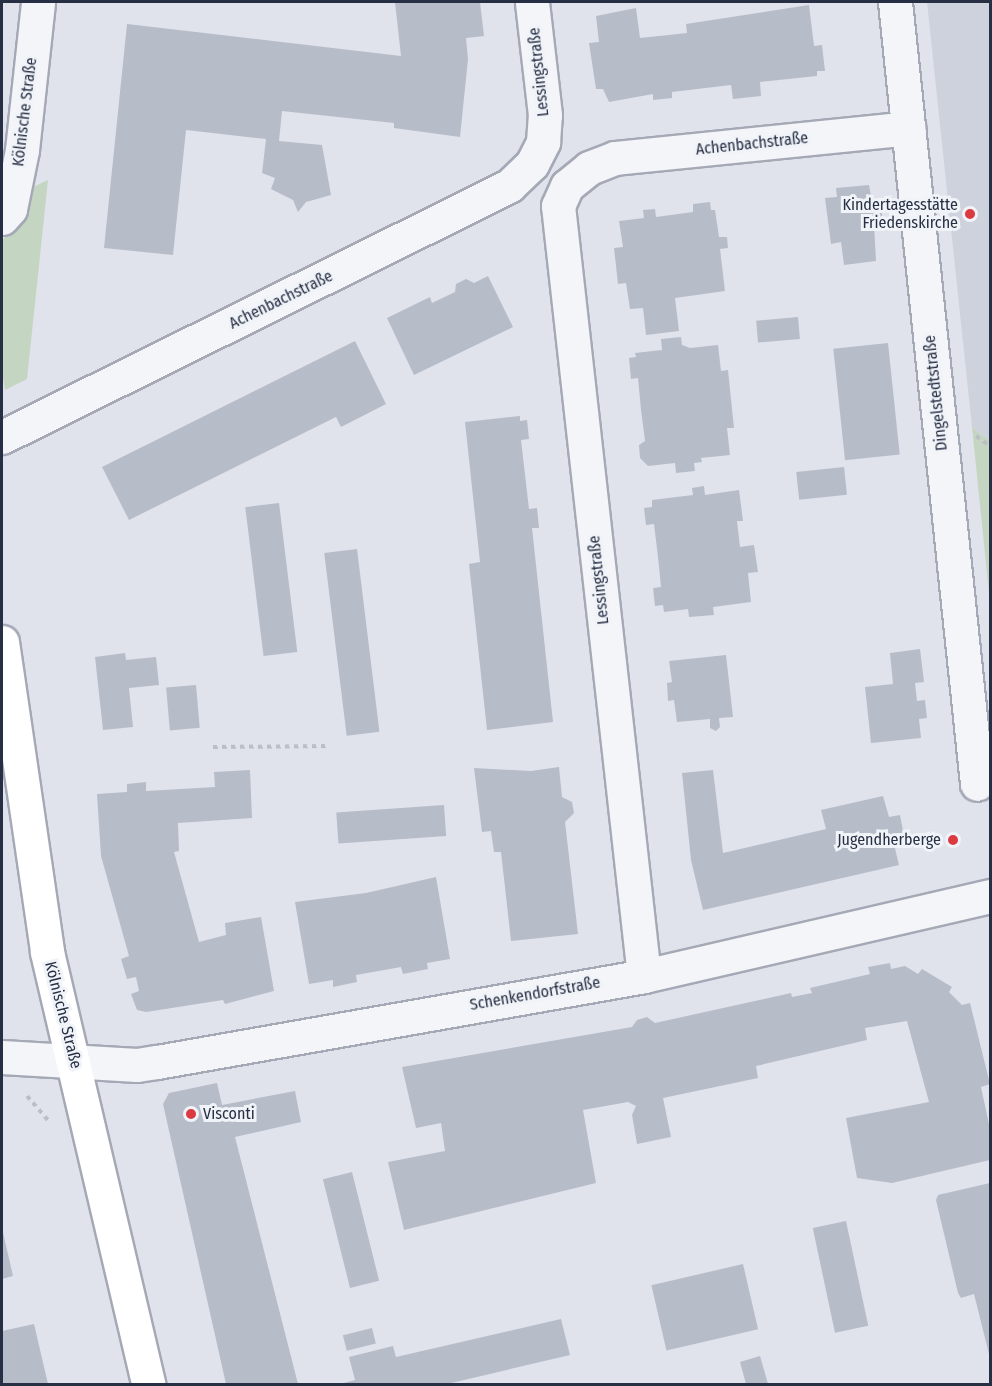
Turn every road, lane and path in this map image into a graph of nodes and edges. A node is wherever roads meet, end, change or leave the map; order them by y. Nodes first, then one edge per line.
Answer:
1 (38, 2) edge
2 (532, 2) edge
3 (895, 2) edge
4 (908, 128) junction
5 (543, 142) joint
6 (567, 186) joint
7 (2, 218) edge
8 (2, 437) edge
9 (2, 642) edge
10 (213, 747) dead end
11 (330, 747) dead end
12 (977, 784) dead end
13 (990, 900) edge
14 (644, 976) junction
15 (2, 1057) edge
16 (75, 1063) junction
17 (27, 1096) dead end
18 (50, 1127) dead end
19 (148, 1384) edge

1 - 7 street, Kölnische Straße
2 - 5 street, Lessingstraße
3 - 4 street, Dingelstedtstraße
4 - 6 street, Achenbachstraße
4 - 12 street, Dingelstedtstraße
5 - 8 street, Achenbachstraße
6 - 14 street, Lessingstraße
9 - 16 main road, Kölnische Straße
10 - 11 path
13 - 14 street, Schenkendorfstraße
14 - 16 street, Schenkendorfstraße
15 - 16 street, Schenkendorfstraße
16 - 19 main road, Kölnische Straße
17 - 18 path

